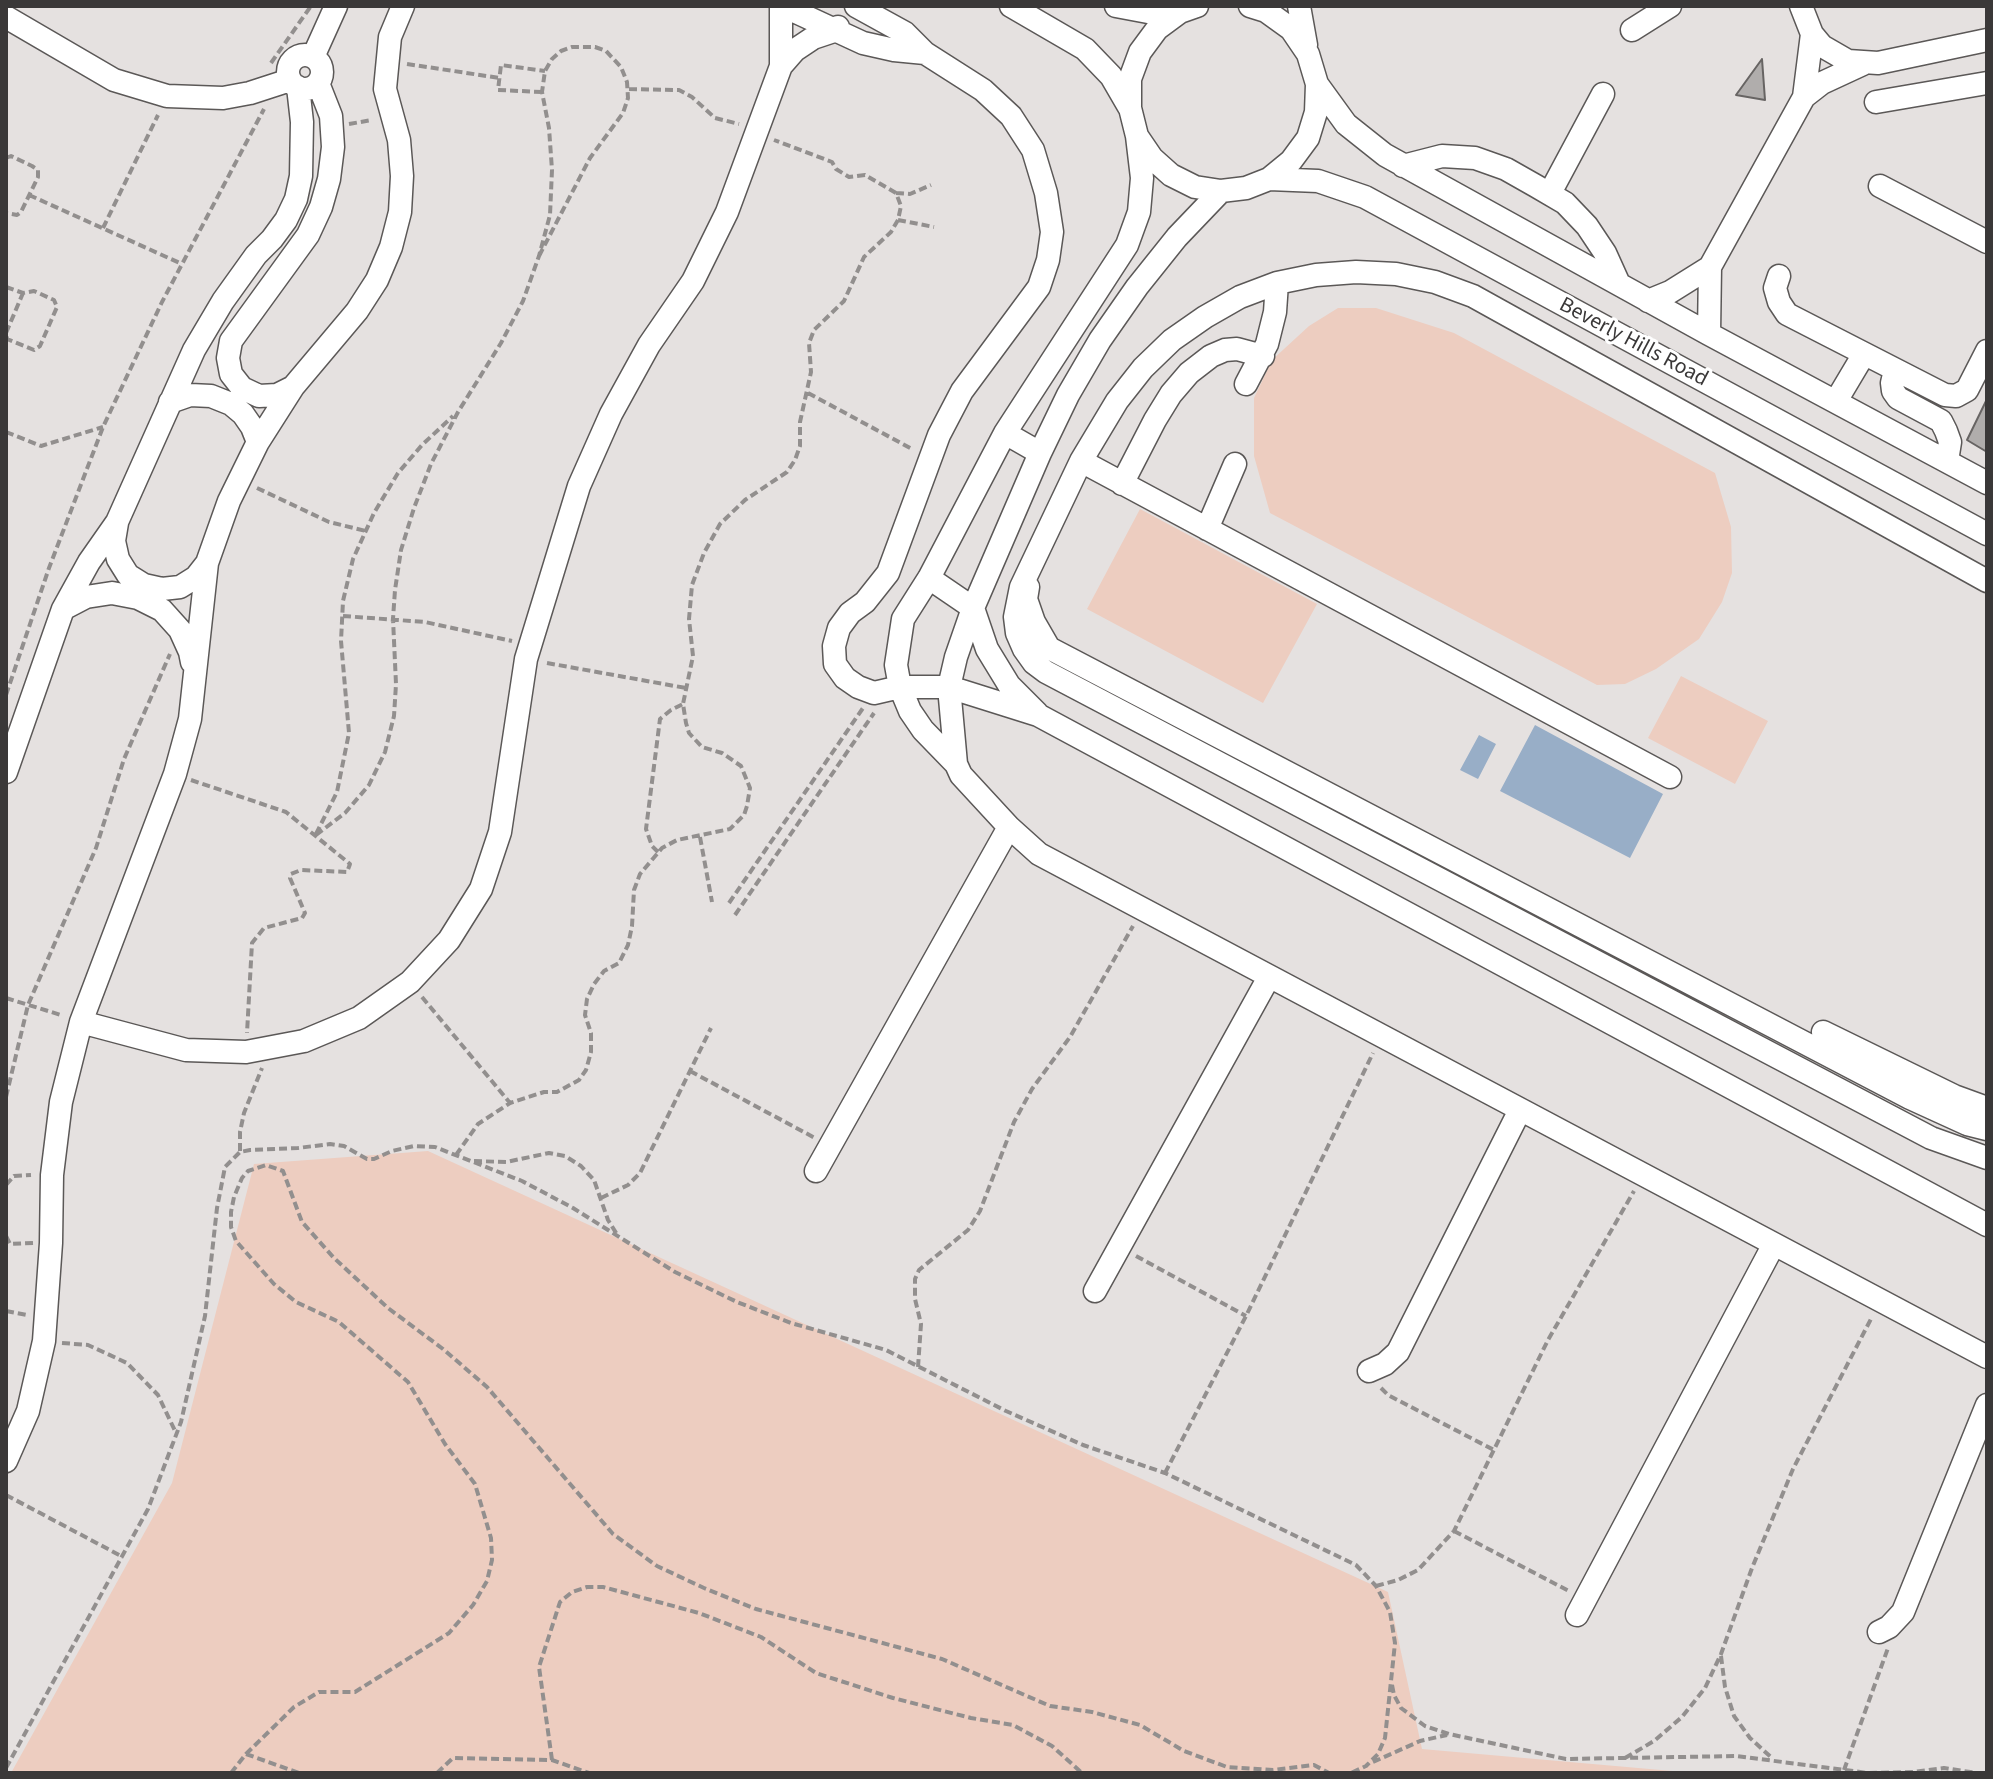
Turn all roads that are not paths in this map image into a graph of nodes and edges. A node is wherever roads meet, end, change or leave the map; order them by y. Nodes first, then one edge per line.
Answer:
1 (336, 6) edge
2 (403, 6) edge
3 (782, 6) edge
4 (846, 6) edge
5 (856, 6) edge
6 (1011, 6) edge
7 (1116, 6) edge
8 (1250, 6) edge
9 (1299, 6) edge
10 (1670, 6) edge
11 (1801, 6) edge
12 (1188, 9) edge
13 (6, 17) edge
14 (1632, 30) dead end
15 (834, 31) junction
16 (1812, 34) junction
17 (1987, 40) edge
18 (925, 53) junction
19 (1308, 54) junction
20 (1863, 64) junction
21 (781, 66) junction
22 (289, 81) junction
23 (1987, 83) edge
24 (1317, 84) junction
25 (1603, 94) dead end
26 (1804, 97) junction
27 (1876, 102) dead end
28 (1130, 108) junction
29 (1137, 136) junction
30 (1403, 166) junction
31 (1269, 179) junction
32 (1880, 186) dead end
33 (1221, 191) junction
34 (1550, 193) junction
35 (1987, 242) edge
36 (1710, 267) junction
37 (1779, 276) dead end
38 (1277, 283) junction
39 (1619, 284) junction
40 (1529, 287) junction
41 (1648, 301) junction
42 (1513, 318) junction
43 (1709, 334) junction
44 (1987, 351) edge
45 (1864, 354) junction
46 (1263, 356) junction
47 (1895, 370) junction
48 (1246, 384) dead end
49 (293, 387) junction
50 (236, 396) junction
51 (1836, 401) junction
52 (170, 402) junction
53 (1005, 433) junction
54 (258, 442) junction
55 (1040, 453) junction
56 (1081, 461) junction
57 (1947, 461) junction
58 (1235, 464) dead end
59 (1987, 483) edge
60 (1122, 484) junction
61 (117, 522) junction
62 (1207, 529) junction
63 (1987, 534) edge
64 (207, 563) junction
65 (929, 578) junction
66 (1987, 581) edge
67 (141, 591) junction
68 (973, 608) junction
69 (63, 609) junction
70 (1042, 655) junction
71 (194, 676) junction
72 (949, 687) junction
73 (888, 690) junction
74 (1038, 715) junction
75 (956, 764) junction
76 (6, 772) edge
77 (1670, 777) dead end
78 (1009, 827) junction
79 (1269, 977) junction
80 (81, 1022) junction
81 (1823, 1032) dead end
82 (1987, 1108) edge
83 (1520, 1110) junction
84 (1987, 1129) edge
85 (1987, 1158) edge
86 (816, 1171) dead end
87 (1987, 1225) edge
88 (1774, 1244) junction
89 (1095, 1291) dead end
90 (1987, 1357) edge
91 (1373, 1369) road end
92 (1987, 1405) edge
93 (6, 1461) edge
94 (1581, 1607) road end
95 (1881, 1631) road end

1 - 22 street
2 - 49 street
3 - 15 street
3 - 21 street
4 - 15 street
5 - 18 street
6 - 28 street
7 - 12 street
8 - 19 street
9 - 19 street
10 - 14 street
11 - 16 street
12 - 28 street
13 - 22 street
15 - 18 street
15 - 21 street
16 - 20 street
16 - 26 street
17 - 20 street
18 - 73 street
19 - 24 street
20 - 26 street
21 - 80 street
22 - 50 street
22 - 52 street
23 - 27 street
24 - 30 street, Beverly Hills Road
24 - 31 street
25 - 34 street
26 - 36 street
28 - 29 street
29 - 33 street
29 - 53 street
30 - 34 street
30 - 39 street, Beverly Hills Road
31 - 33 street
31 - 40 street, Beverly Hills Road
32 - 35 street
33 - 55 street
34 - 39 street
36 - 41 street
36 - 43 street
37 - 45 street
38 - 42 street
38 - 46 street
38 - 56 street
39 - 41 street, Beverly Hills Road
40 - 42 street
40 - 63 street, Beverly Hills Road
41 - 43 street, Beverly Hills Road
42 - 66 street
43 - 51 street, Beverly Hills Road
44 - 47 street
45 - 47 street
45 - 51 street
46 - 48 street
46 - 60 street
47 - 57 street
49 - 50 street
49 - 54 street
50 - 52 street
50 - 54 street
51 - 57 street, Beverly Hills Road
52 - 61 street
53 - 55 street
53 - 65 street
54 - 64 street
55 - 68 street
56 - 60 street
56 - 70 street
57 - 59 street, Beverly Hills Road
58 - 62 street
60 - 62 street
61 - 67 street
61 - 69 street
62 - 77 street
64 - 67 street
64 - 71 street
65 - 68 street
65 - 73 street
67 - 69 street
67 - 71 street
68 - 72 street
68 - 74 street
69 - 76 street
70 - 84 street
70 - 85 street
71 - 80 street
72 - 73 street
72 - 74 street
72 - 75 street
73 - 75 street
74 - 87 street
75 - 78 street
78 - 79 street
78 - 86 street
79 - 83 street
79 - 89 street
80 - 93 street
81 - 82 street
83 - 88 street
83 - 91 street
88 - 90 street
88 - 94 street
92 - 95 street

